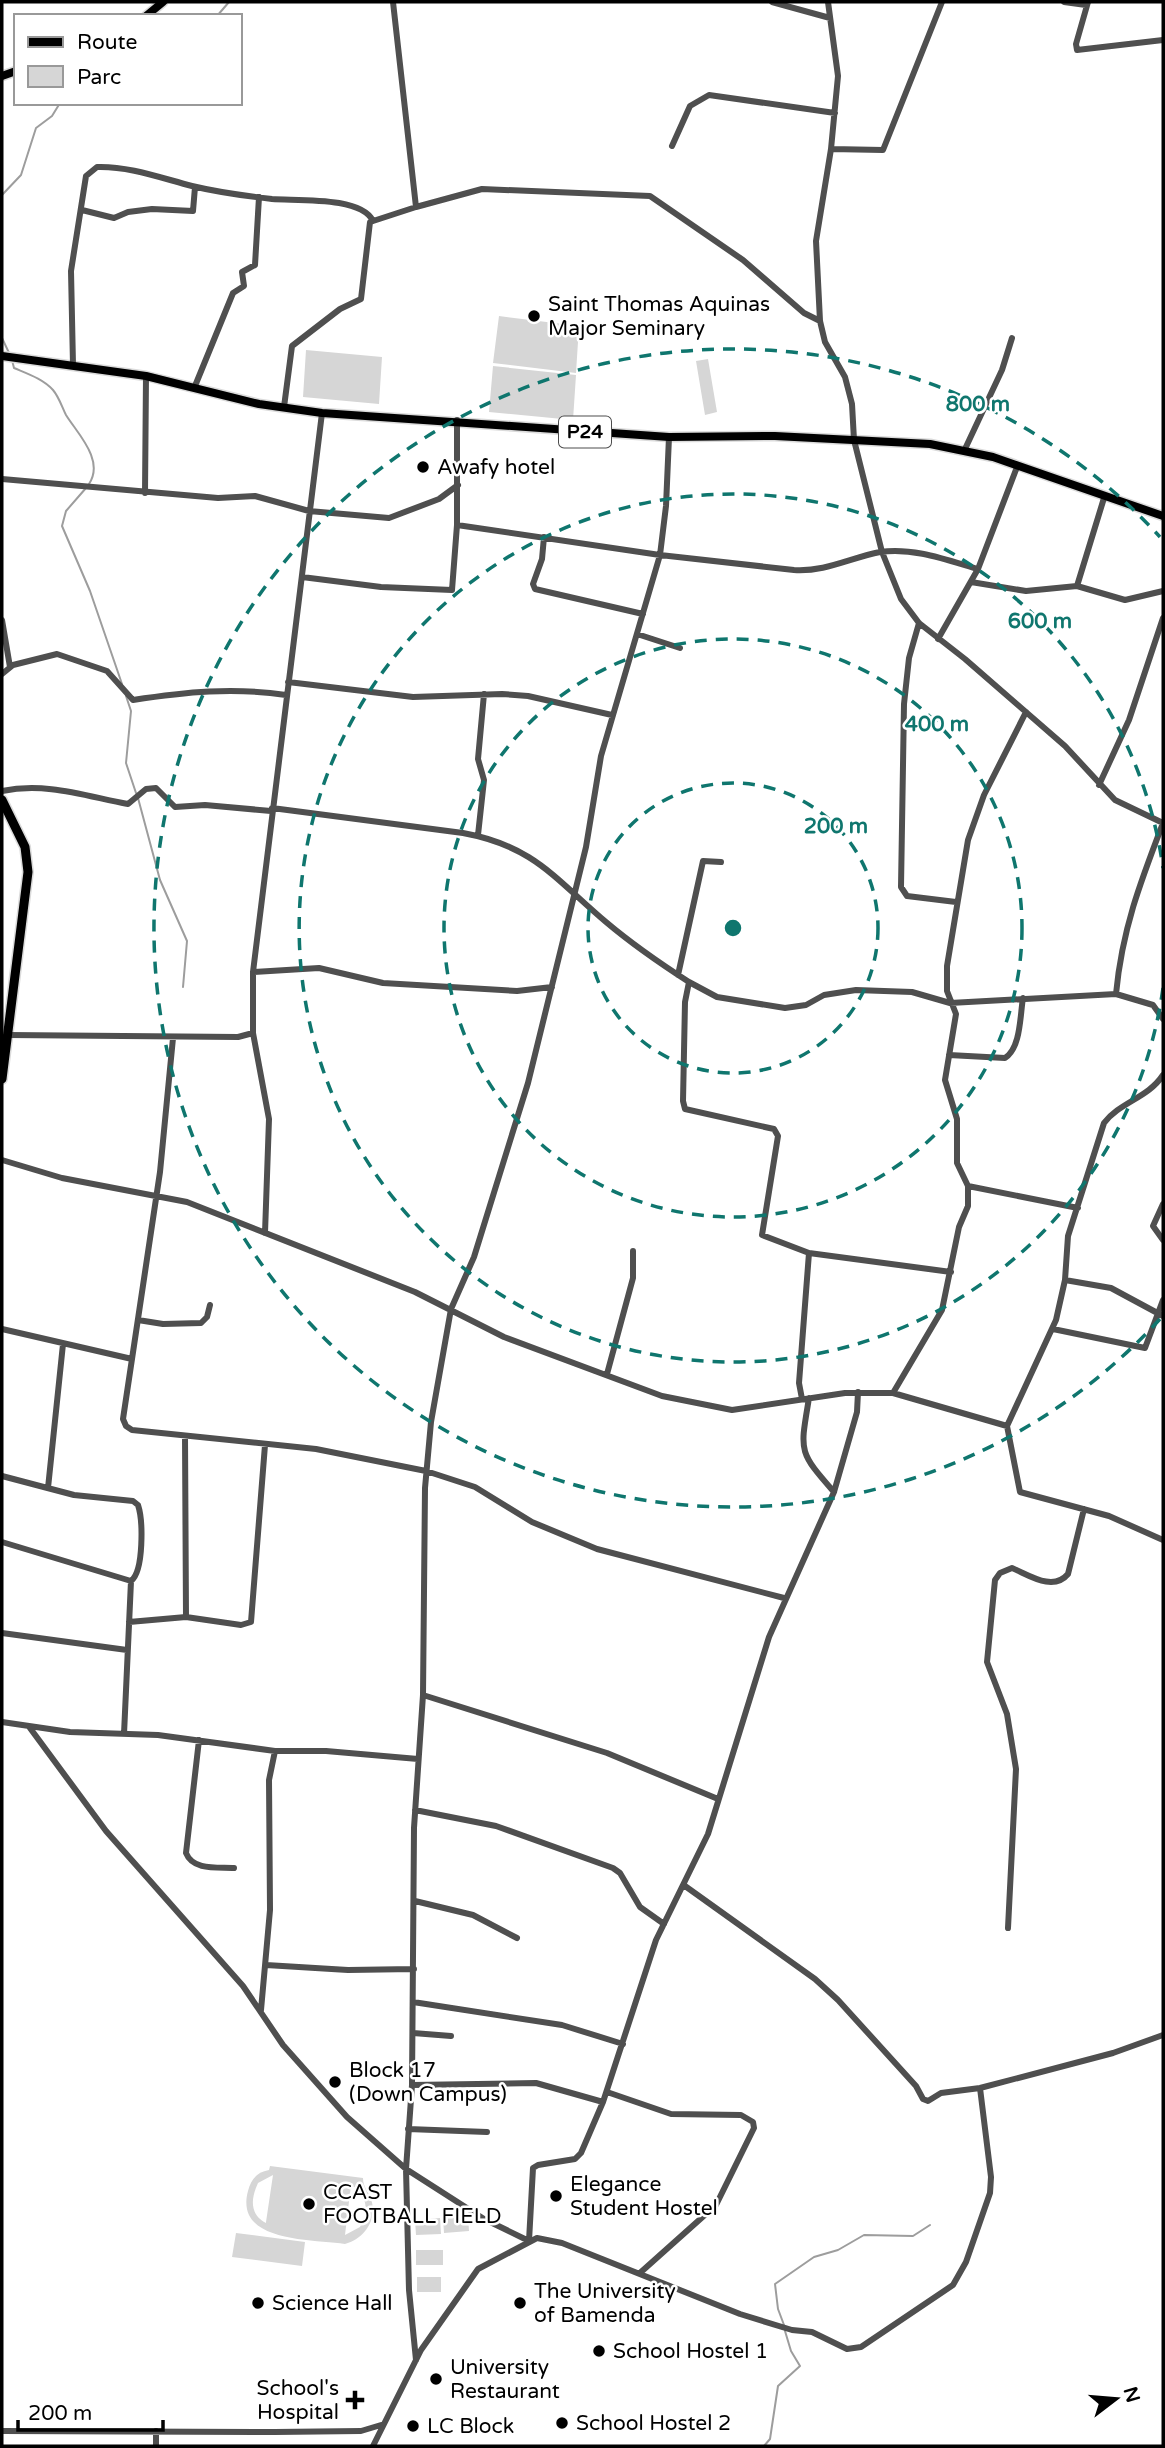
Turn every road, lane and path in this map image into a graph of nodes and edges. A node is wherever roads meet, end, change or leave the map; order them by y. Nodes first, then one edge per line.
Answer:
1 (163, 2) edge
2 (393, 2) edge
3 (772, 2) edge
4 (828, 2) edge
5 (942, 2) edge
6 (1064, 2) edge
7 (1087, 3) edge
8 (148, 14) edge
9 (830, 18) junction
10 (1163, 40) edge
11 (835, 113) junction
12 (672, 146) dead end
13 (831, 149) junction
14 (195, 187) junction
15 (258, 197) junction
16 (416, 207) junction
17 (82, 210) junction
18 (373, 220) junction
19 (820, 321) junction
20 (1012, 338) dead end
21 (2, 356) edge
22 (73, 365) junction
23 (146, 376) junction
24 (195, 386) junction
25 (284, 407) junction
26 (322, 412) junction
27 (457, 420) junction
28 (669, 438) junction
29 (855, 440) junction
30 (965, 449) junction
31 (1017, 467) junction
32 (2, 479) edge
33 (458, 485) junction
34 (145, 493) junction
35 (1104, 498) junction
36 (309, 511) junction
37 (1163, 516) edge
38 (457, 525) junction
39 (544, 537) junction
40 (882, 552) junction
41 (660, 555) junction
42 (978, 569) junction
43 (302, 577) junction
44 (971, 582) junction
45 (1077, 586) junction
46 (1163, 591) edge
47 (643, 614) junction
48 (1163, 618) edge
49 (2, 620) edge
50 (919, 623) junction
51 (636, 634) junction
52 (938, 639) junction
53 (680, 648) dead end
54 (10, 667) junction
55 (2, 674) edge
56 (288, 682) junction
57 (484, 694) junction
58 (285, 695) junction
59 (1026, 712) junction
60 (612, 715) junction
61 (1099, 785) junction
62 (2, 791) edge
63 (2, 800) edge
64 (271, 809) junction
65 (1163, 823) edge
66 (478, 835) junction
67 (721, 862) dead end
68 (575, 896) junction
69 (956, 902) junction
70 (253, 972) junction
71 (678, 975) junction
72 (689, 982) junction
73 (552, 987) junction
74 (1115, 994) junction
75 (1023, 998) junction
76 (950, 1003) junction
77 (1163, 1019) edge
78 (253, 1033) junction
79 (8, 1035) junction
80 (173, 1038) junction
81 (949, 1055) junction
82 (1163, 1075) edge
83 (2, 1079) edge
84 (2, 1160) edge
85 (968, 1186) junction
86 (156, 1196) junction
87 (1163, 1204) edge
88 (1078, 1208) junction
89 (265, 1233) junction
90 (1163, 1240) edge
91 (633, 1251) dead end
92 (809, 1252) junction
93 (951, 1272) junction
94 (1065, 1280) junction
95 (1163, 1300) edge
96 (210, 1305) dead end
97 (452, 1309) junction
98 (1160, 1315) edge
99 (138, 1320) junction
100 (2, 1329) edge
101 (1053, 1329) junction
102 (63, 1344) junction
103 (132, 1359) junction
104 (607, 1374) junction
105 (858, 1392) junction
106 (893, 1393) junction
107 (805, 1399) junction
108 (1007, 1426) junction
109 (185, 1436) junction
110 (265, 1445) junction
111 (426, 1471) junction
112 (2, 1476) edge
113 (48, 1488) junction
114 (835, 1492) junction
115 (1084, 1509) junction
116 (1163, 1541) edge
117 (2, 1542) edge
118 (131, 1581) junction
119 (784, 1598) junction
120 (186, 1617) junction
121 (129, 1622) junction
122 (2, 1633) edge
123 (127, 1650) junction
124 (423, 1695) junction
125 (2, 1722) edge
126 (30, 1728) junction
127 (124, 1734) junction
128 (200, 1740) junction
129 (275, 1752) junction
130 (418, 1759) junction
131 (718, 1799) junction
132 (415, 1810) junction
133 (234, 1868) dead end
134 (685, 1886) junction
135 (415, 1900) junction
136 (664, 1924) junction
137 (1008, 1928) dead end
138 (517, 1938) dead end
139 (266, 1965) junction
140 (414, 1969) junction
141 (413, 2002) junction
142 (261, 2010) junction
143 (413, 2033) junction
144 (1163, 2035) edge
145 (451, 2036) dead end
146 (623, 2044) junction
147 (412, 2085) junction
148 (980, 2088) junction
149 (607, 2092) junction
150 (603, 2102) junction
151 (408, 2129) junction
152 (487, 2132) dead end
153 (406, 2169) junction
154 (529, 2241) junction
155 (640, 2272) junction
156 (416, 2360) junction
157 (381, 2426) junction
158 (2, 2431) edge
159 (156, 2431) junction
160 (361, 2431) junction
161 (374, 2443) edge
162 (156, 2446) edge

1 - 8 main road
2 - 16 street
3 - 9 street
4 - 9 street
5 - 13 street
6 - 7 street
7 - 10 street
9 - 11 street
11 - 12 street
11 - 13 street
13 - 19 street
14 - 15 street
14 - 17 street
14 - 17 street
15 - 18 street
15 - 24 street
16 - 18 street
16 - 19 street
17 - 22 street
18 - 25 street
19 - 29 street
20 - 30 street
21 - 22 main road, P24
22 - 23 main road, P24
23 - 24 main road, P24
23 - 34 street
24 - 25 main road, P24
25 - 26 main road, P24
26 - 27 main road, P24
26 - 36 street
27 - 28 main road, P24
27 - 33 street
28 - 29 main road, P24
28 - 41 street
29 - 30 main road, P24
29 - 40 street
30 - 31 main road, P24
31 - 35 main road, P24
31 - 42 street
32 - 34 street
33 - 36 street
33 - 38 street
34 - 36 street
35 - 37 main road, P24
35 - 45 street
36 - 43 street
38 - 39 street
38 - 43 street
39 - 41 street
39 - 47 street
40 - 41 street
40 - 42 street
40 - 50 street
41 - 47 street
42 - 44 street
43 - 56 street
44 - 45 street
44 - 52 street
45 - 46 street
47 - 51 street
48 - 61 street
49 - 54 street
50 - 52 street
50 - 69 street
51 - 53 street
51 - 60 street
52 - 59 street
54 - 55 street
54 - 58 street
56 - 57 street
56 - 58 street
57 - 60 street
57 - 66 street
58 - 64 street
59 - 61 street
59 - 69 street
60 - 68 street
61 - 65 street
62 - 64 street
63 - 79 highway
64 - 66 street
64 - 70 street
65 - 74 street
66 - 68 street
67 - 71 street
68 - 71 street
68 - 73 street
69 - 76 street
70 - 73 street
70 - 78 street
71 - 72 street
72 - 76 street
72 - 92 street
73 - 97 street
74 - 75 street
74 - 77 street
75 - 76 street
75 - 81 street
76 - 81 street
78 - 80 street
78 - 89 street
79 - 80 street
79 - 83 highway
80 - 86 street
81 - 85 street
82 - 88 street
84 - 86 street
85 - 88 street
85 - 93 street
86 - 89 street
86 - 99 street
87 - 90 street
88 - 94 street
89 - 97 street
91 - 104 street
92 - 93 street
92 - 107 street
93 - 106 street
94 - 98 street
94 - 101 street
95 - 98 street
96 - 99 street
97 - 104 street
97 - 111 street
98 - 101 street
99 - 103 street
100 - 102 street
101 - 108 street
102 - 103 street
102 - 113 street
103 - 109 street
104 - 107 street
105 - 106 street
105 - 107 street
105 - 114 street
106 - 108 street
107 - 114 street
108 - 115 street
109 - 110 street
109 - 120 street
110 - 111 street
110 - 120 street
111 - 119 street
111 - 124 street
112 - 113 street
113 - 118 street
114 - 119 street
115 - 116 street
115 - 137 street
117 - 118 street
118 - 121 street
119 - 131 street
120 - 121 street
121 - 123 street
122 - 123 street
123 - 127 street
124 - 130 street
124 - 131 street
125 - 126 street
126 - 127 street
126 - 142 street
127 - 128 street
128 - 129 street
128 - 133 street
129 - 130 street
129 - 139 street
130 - 132 street
131 - 134 street
132 - 135 street
132 - 136 street
134 - 136 street
134 - 148 street
135 - 138 street
135 - 140 street
136 - 146 street
139 - 140 street
139 - 142 street
140 - 141 street
141 - 143 street
141 - 146 street
142 - 153 street
143 - 145 street
143 - 147 street
144 - 148 street
146 - 149 street
147 - 150 street
147 - 151 street
148 - 155 street
149 - 150 street
149 - 155 street
150 - 154 street
151 - 152 street
151 - 153 street
153 - 154 street
153 - 156 street
154 - 155 street
154 - 156 street
156 - 157 street
157 - 160 street
157 - 161 street
158 - 159 street
159 - 160 street
159 - 162 street
160 - 161 street

